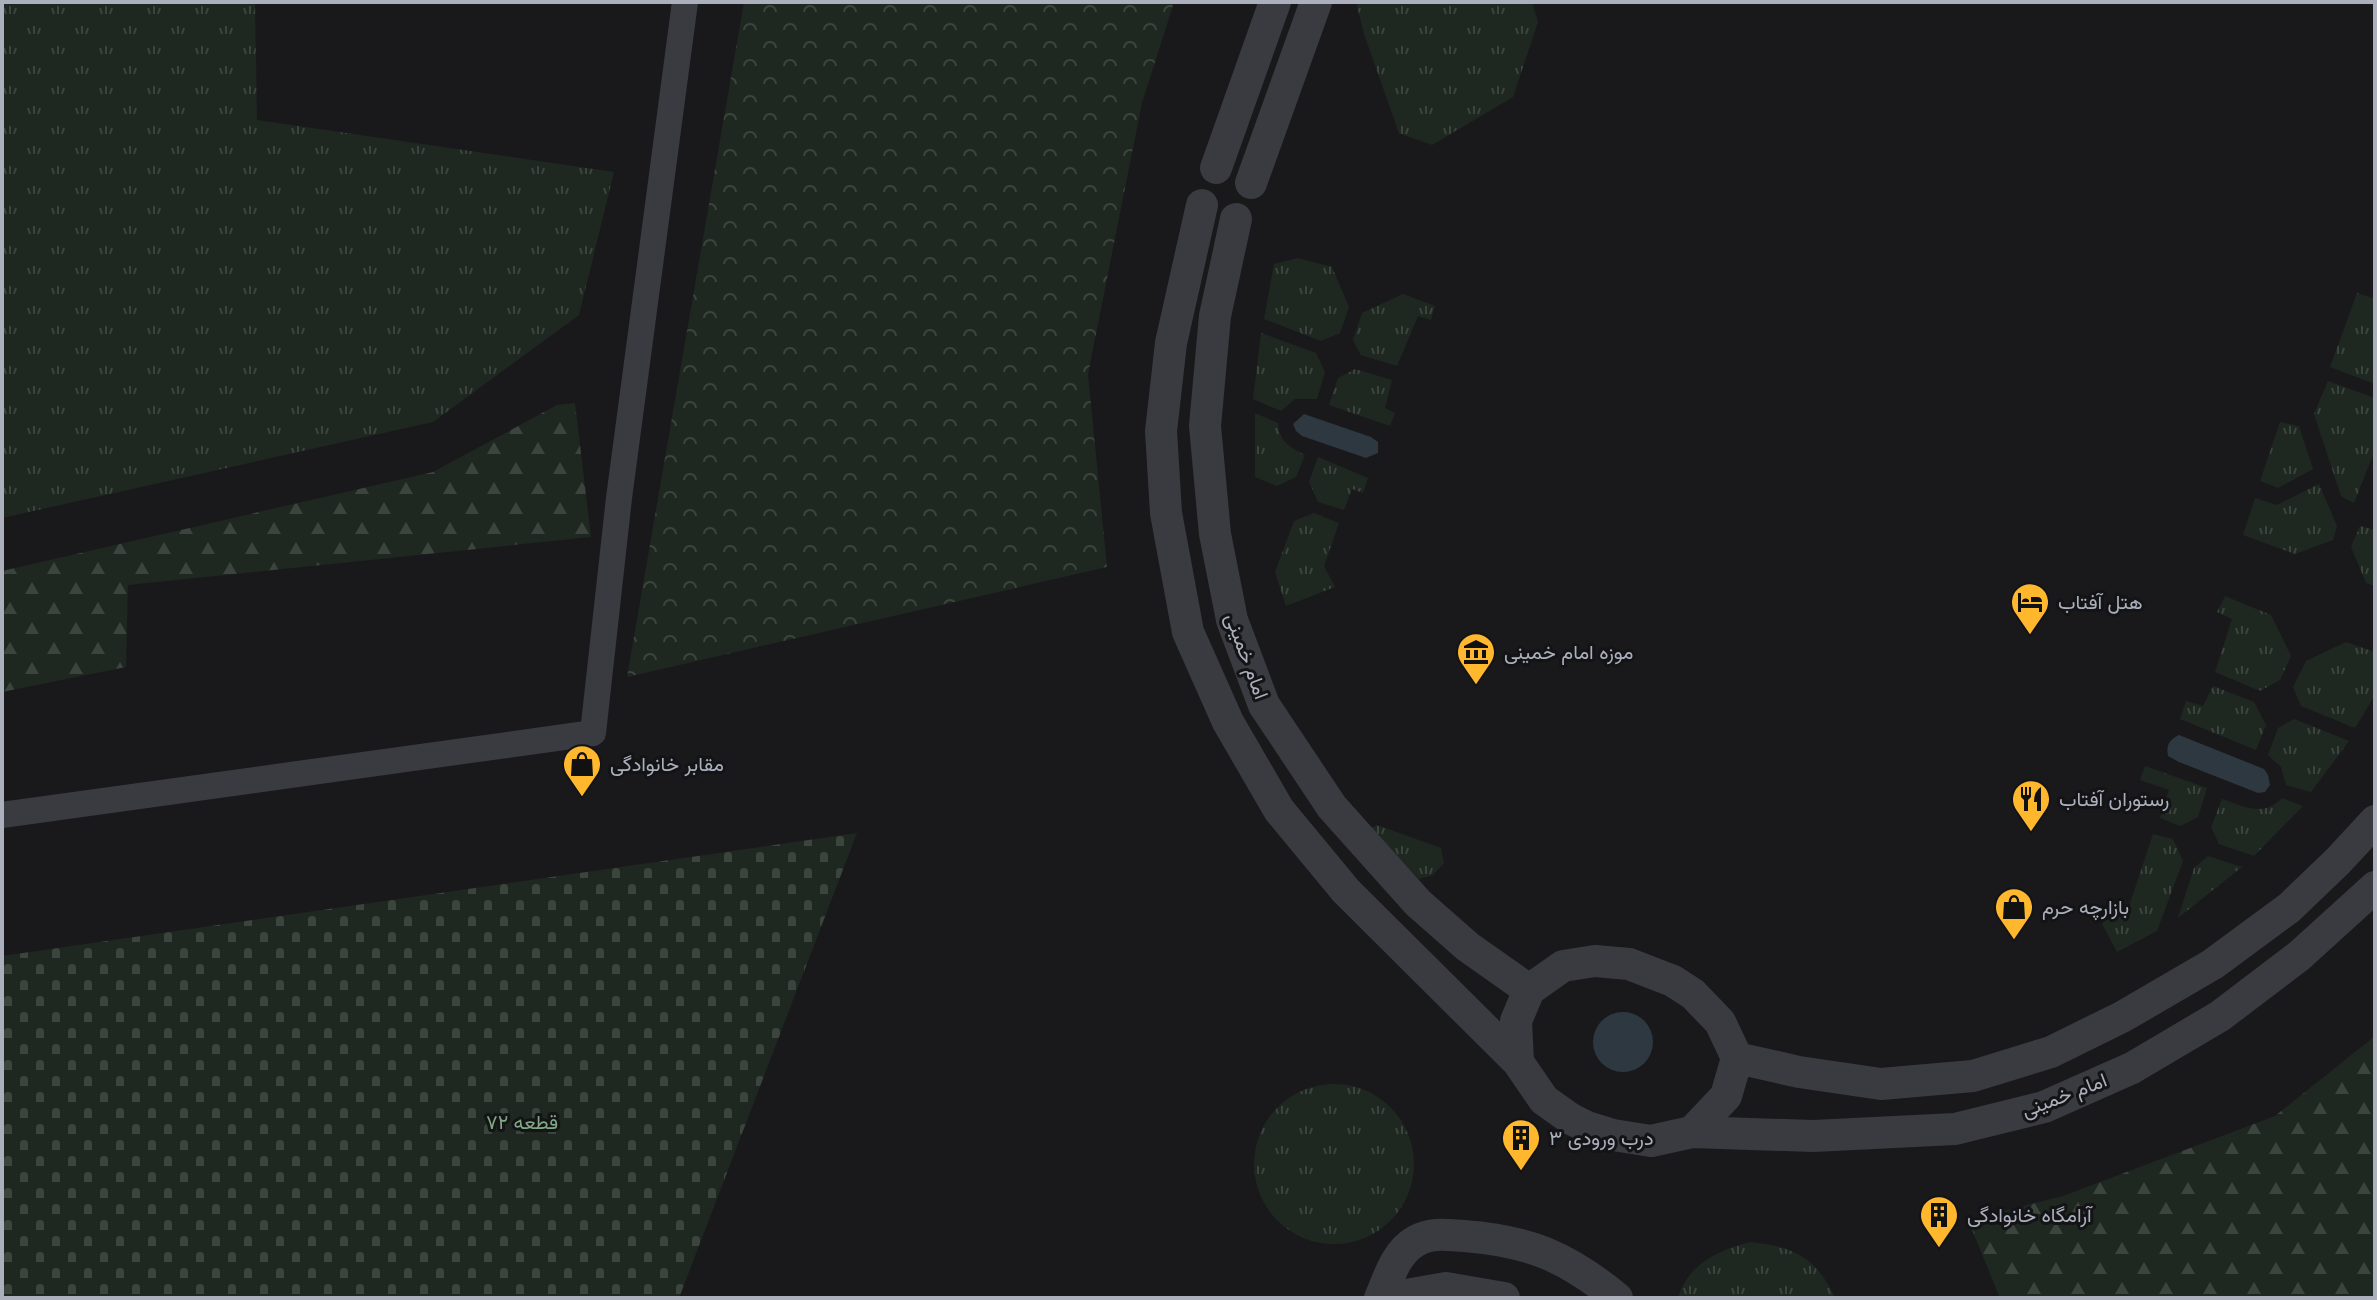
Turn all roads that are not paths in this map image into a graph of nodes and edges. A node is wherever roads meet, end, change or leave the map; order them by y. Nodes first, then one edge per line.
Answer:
1 (685, 2) edge
2 (1275, 2) edge
3 (1316, 2) edge
4 (1216, 168) junction
5 (1251, 183) junction
6 (1202, 205) junction
7 (1236, 219) junction
8 (2, 815) edge
9 (2375, 821) edge
10 (2375, 887) edge
11 (1529, 990) junction
12 (1737, 1058) junction
13 (1518, 1062) junction
14 (1692, 1132) junction
15 (1380, 1298) edge
16 (1389, 1298) edge
17 (1504, 1298) edge
18 (1617, 1298) edge

1 - 8 street
2 - 4 street
3 - 5 street
4 - 5 street
4 - 6 street
5 - 7 street
6 - 7 street
6 - 13 street, امام خمینی
7 - 11 street, امام خمینی
9 - 12 street
10 - 14 street, امام خمینی
11 - 12 street
11 - 13 street
12 - 14 street
13 - 14 street
15 - 18 street
16 - 17 street

